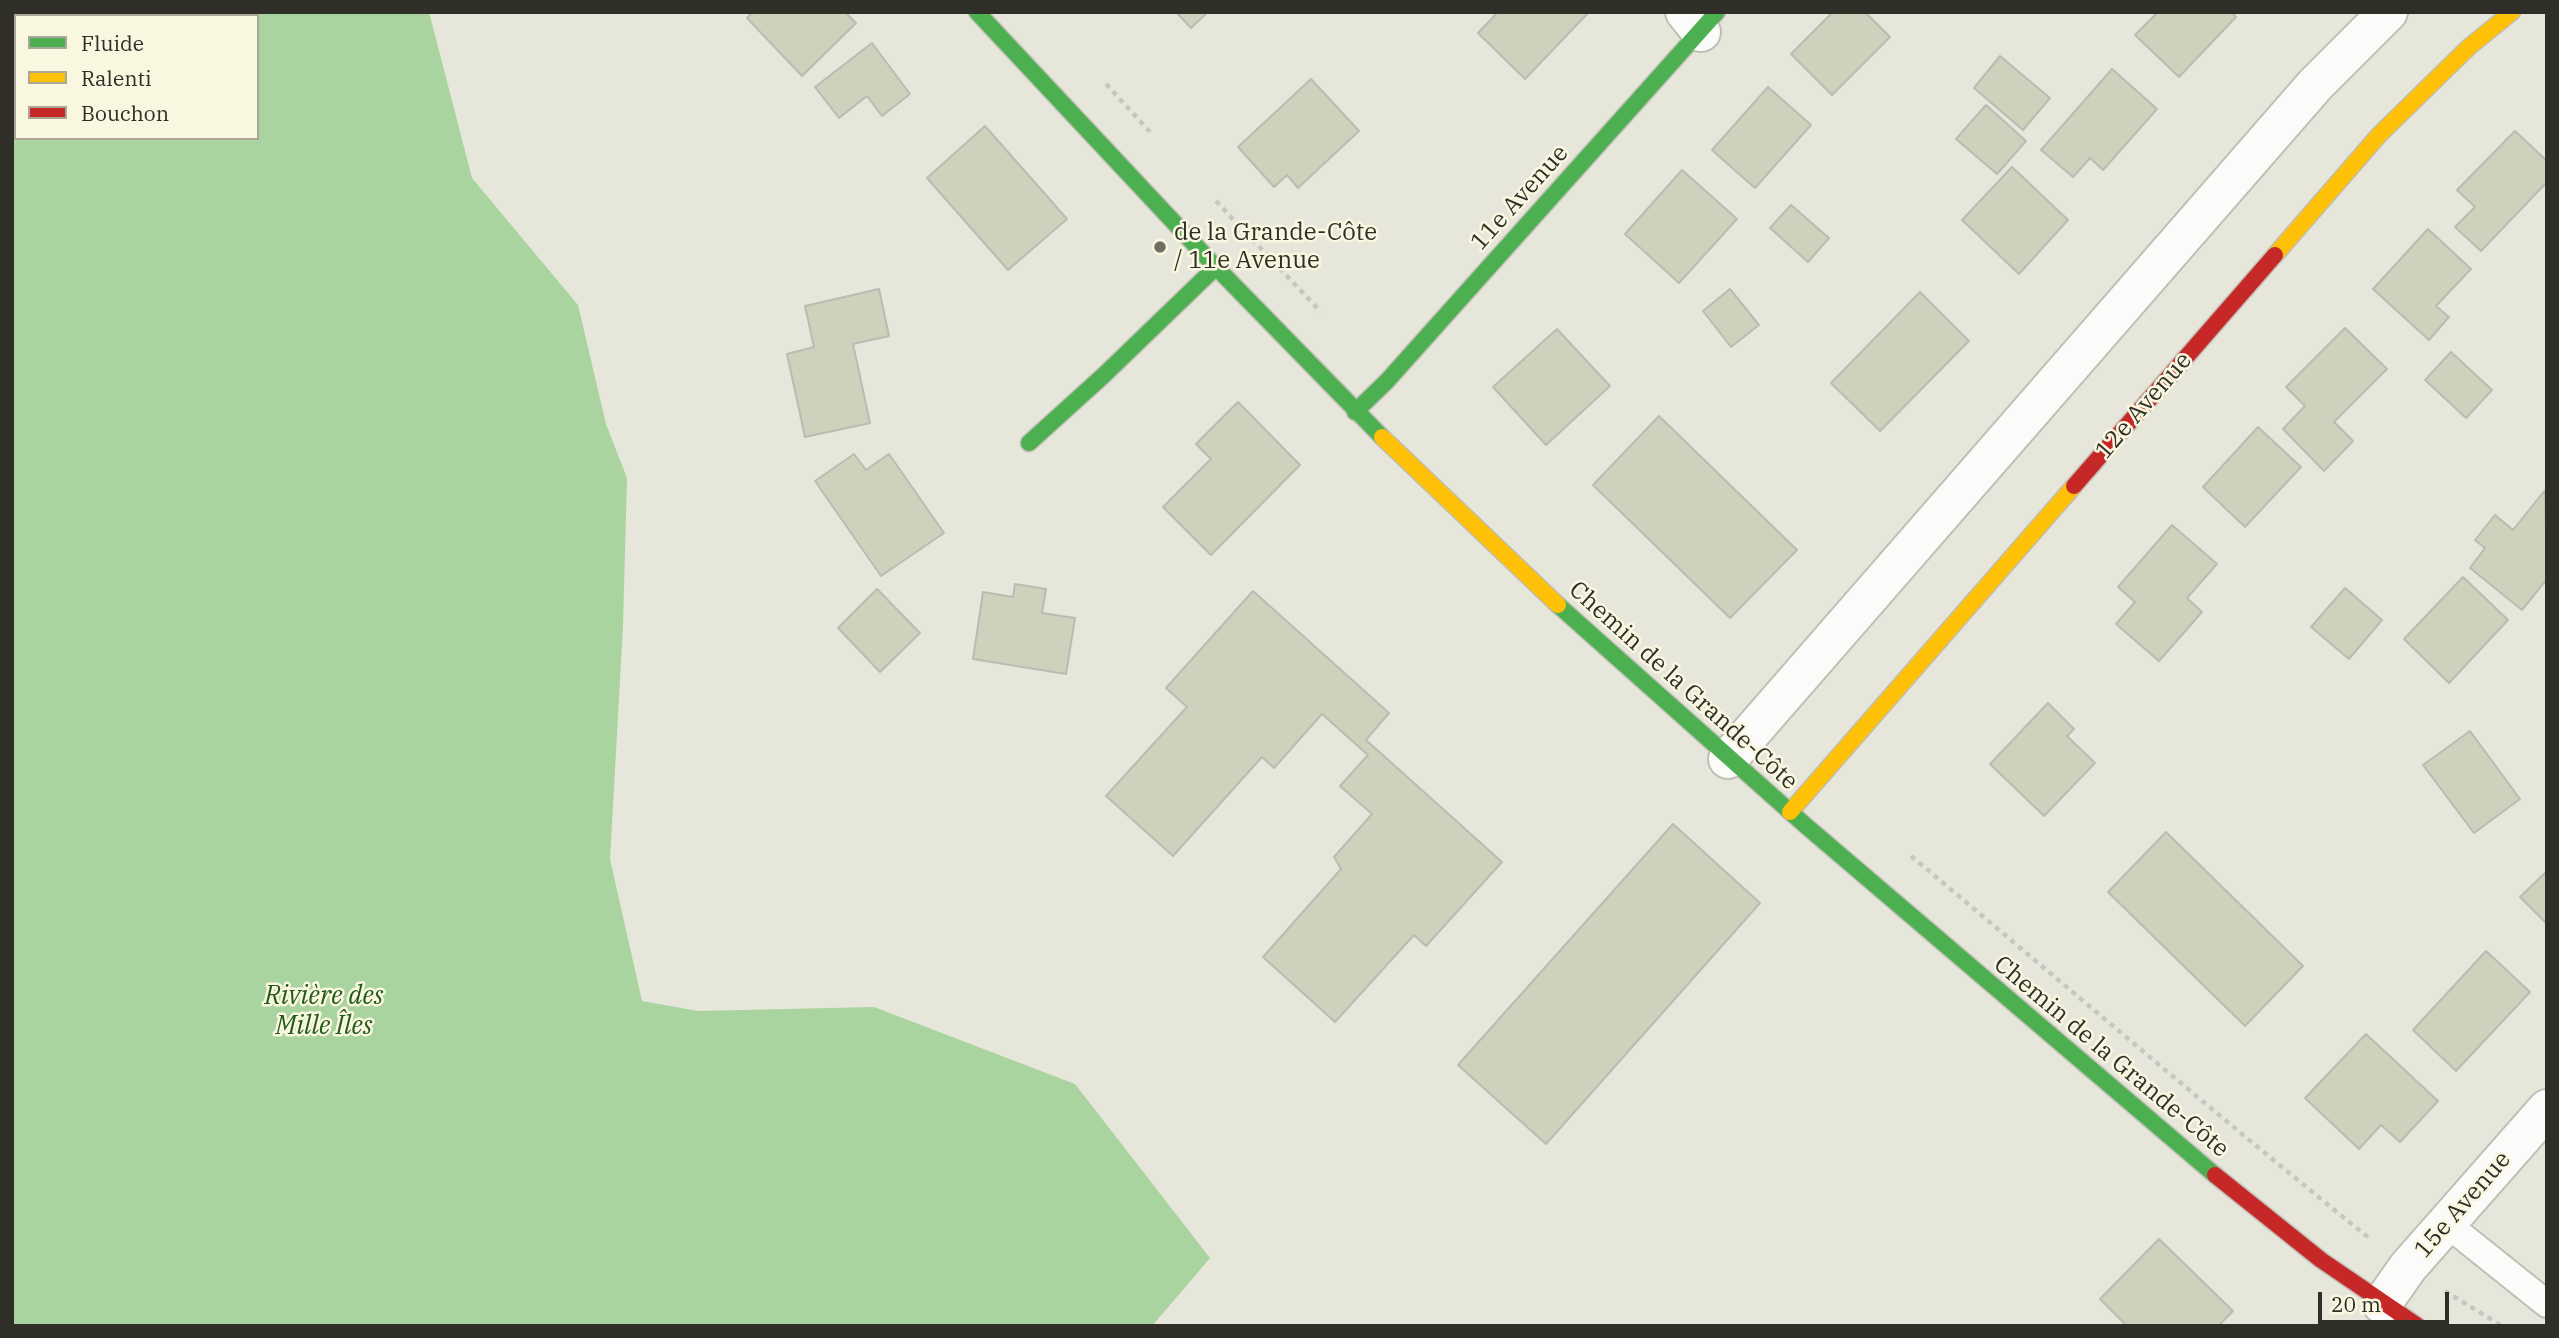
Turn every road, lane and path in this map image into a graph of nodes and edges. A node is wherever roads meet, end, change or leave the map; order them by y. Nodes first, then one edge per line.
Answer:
1 (977, 12) edge
2 (2388, 12) edge
3 (2512, 12) edge
4 (1701, 19) edge
5 (1129, 108) dead end
6 (1158, 140) dead end
7 (1216, 201) dead end
8 (1217, 266) junction
9 (1322, 312) dead end
10 (1356, 412) junction
11 (1029, 443) dead end
12 (1728, 759) junction
13 (1790, 812) junction
14 (1906, 852) dead end
15 (2547, 1109) edge
16 (2447, 1224) junction
17 (2378, 1246) dead end
18 (2442, 1288) dead end
19 (2382, 1304) junction
20 (2547, 1304) edge
21 (2418, 1326) edge
22 (2502, 1326) edge

1 - 8 main road, Chemin de la Grande-Côte
2 - 12 street
3 - 13 main road, 12e Avenue
4 - 10 main road, 11e Avenue
5 - 6 path
7 - 9 path
8 - 10 main road, Chemin de la Grande-Côte
8 - 11 main road
10 - 12 main road, Chemin de la Grande-Côte
12 - 13 main road, Chemin de la Grande-Côte
13 - 19 main road, Chemin de la Grande-Côte
14 - 17 path, Chemin de la Grande-Côte
15 - 16 street, 15e Avenue
16 - 19 street, 15e Avenue
16 - 20 lane
18 - 22 path
19 - 21 main road, Chemin de la Grande-Côte

